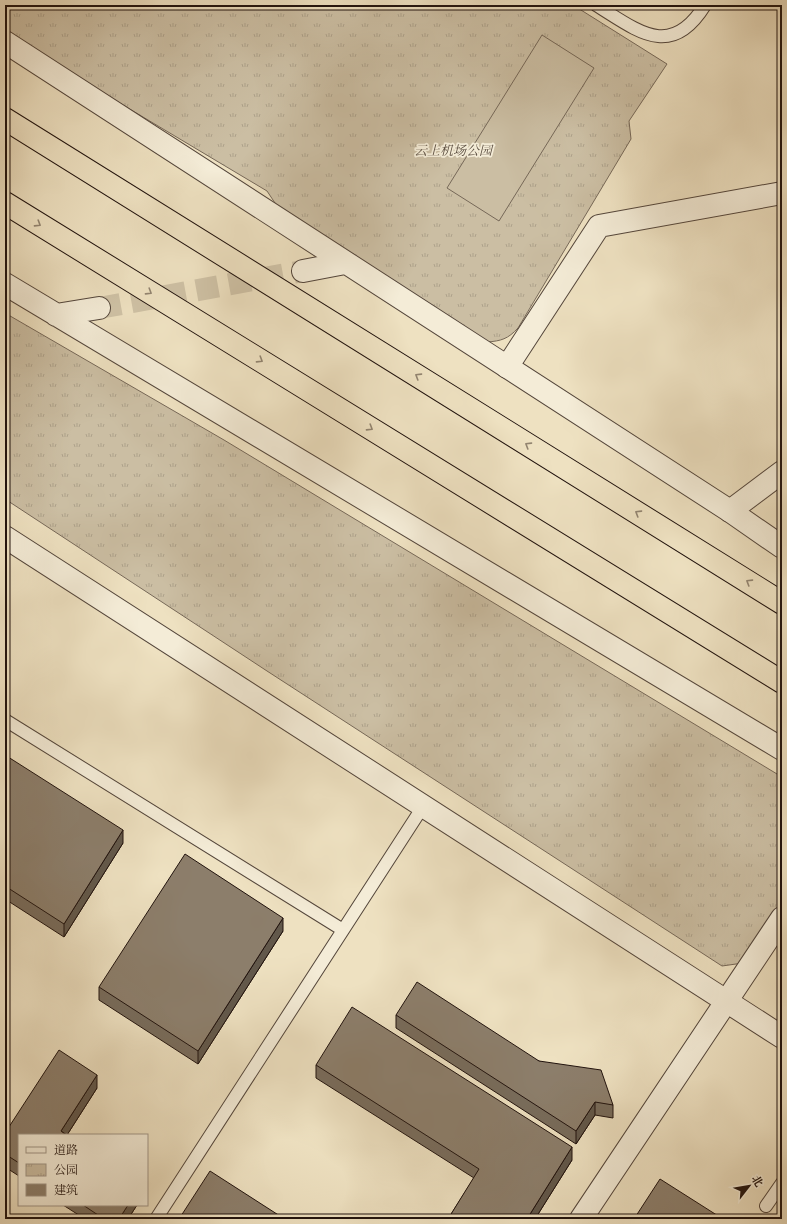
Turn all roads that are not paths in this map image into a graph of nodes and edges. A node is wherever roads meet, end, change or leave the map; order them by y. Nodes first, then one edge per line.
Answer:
1 (596, 5) edge
2 (705, 5) edge
3 (5, 42) edge
4 (5, 120) edge
5 (782, 193) edge
6 (5, 203) edge
7 (345, 263) junction
8 (303, 271) tunnel mouth
9 (5, 284) edge
10 (99, 308) tunnel mouth
11 (56, 315) junction
12 (507, 368) junction
13 (782, 472) edge
14 (730, 511) junction
15 (5, 537) edge
16 (782, 547) edge
17 (782, 603) edge
18 (782, 682) edge
19 (5, 720) edge
20 (782, 749) edge
21 (424, 805) junction
22 (782, 918) edge
23 (344, 930) junction
24 (727, 1001) junction
25 (782, 1037) edge
26 (782, 1183) edge
27 (766, 1206) dead end
28 (156, 1219) edge
29 (581, 1219) edge

1 - 2 lane
3 - 7 street
17 -> 4 highway
5 - 12 street
6 -> 18 highway
7 - 8 street
7 - 12 street
9 - 11 street
10 - 11 street
11 - 20 street
12 - 14 street
13 - 14 street
14 - 16 street
15 - 21 street
19 - 23 lane
21 - 23 lane
21 - 24 street
22 - 24 street
23 - 28 lane
24 - 25 street
24 - 29 street
26 - 27 lane

